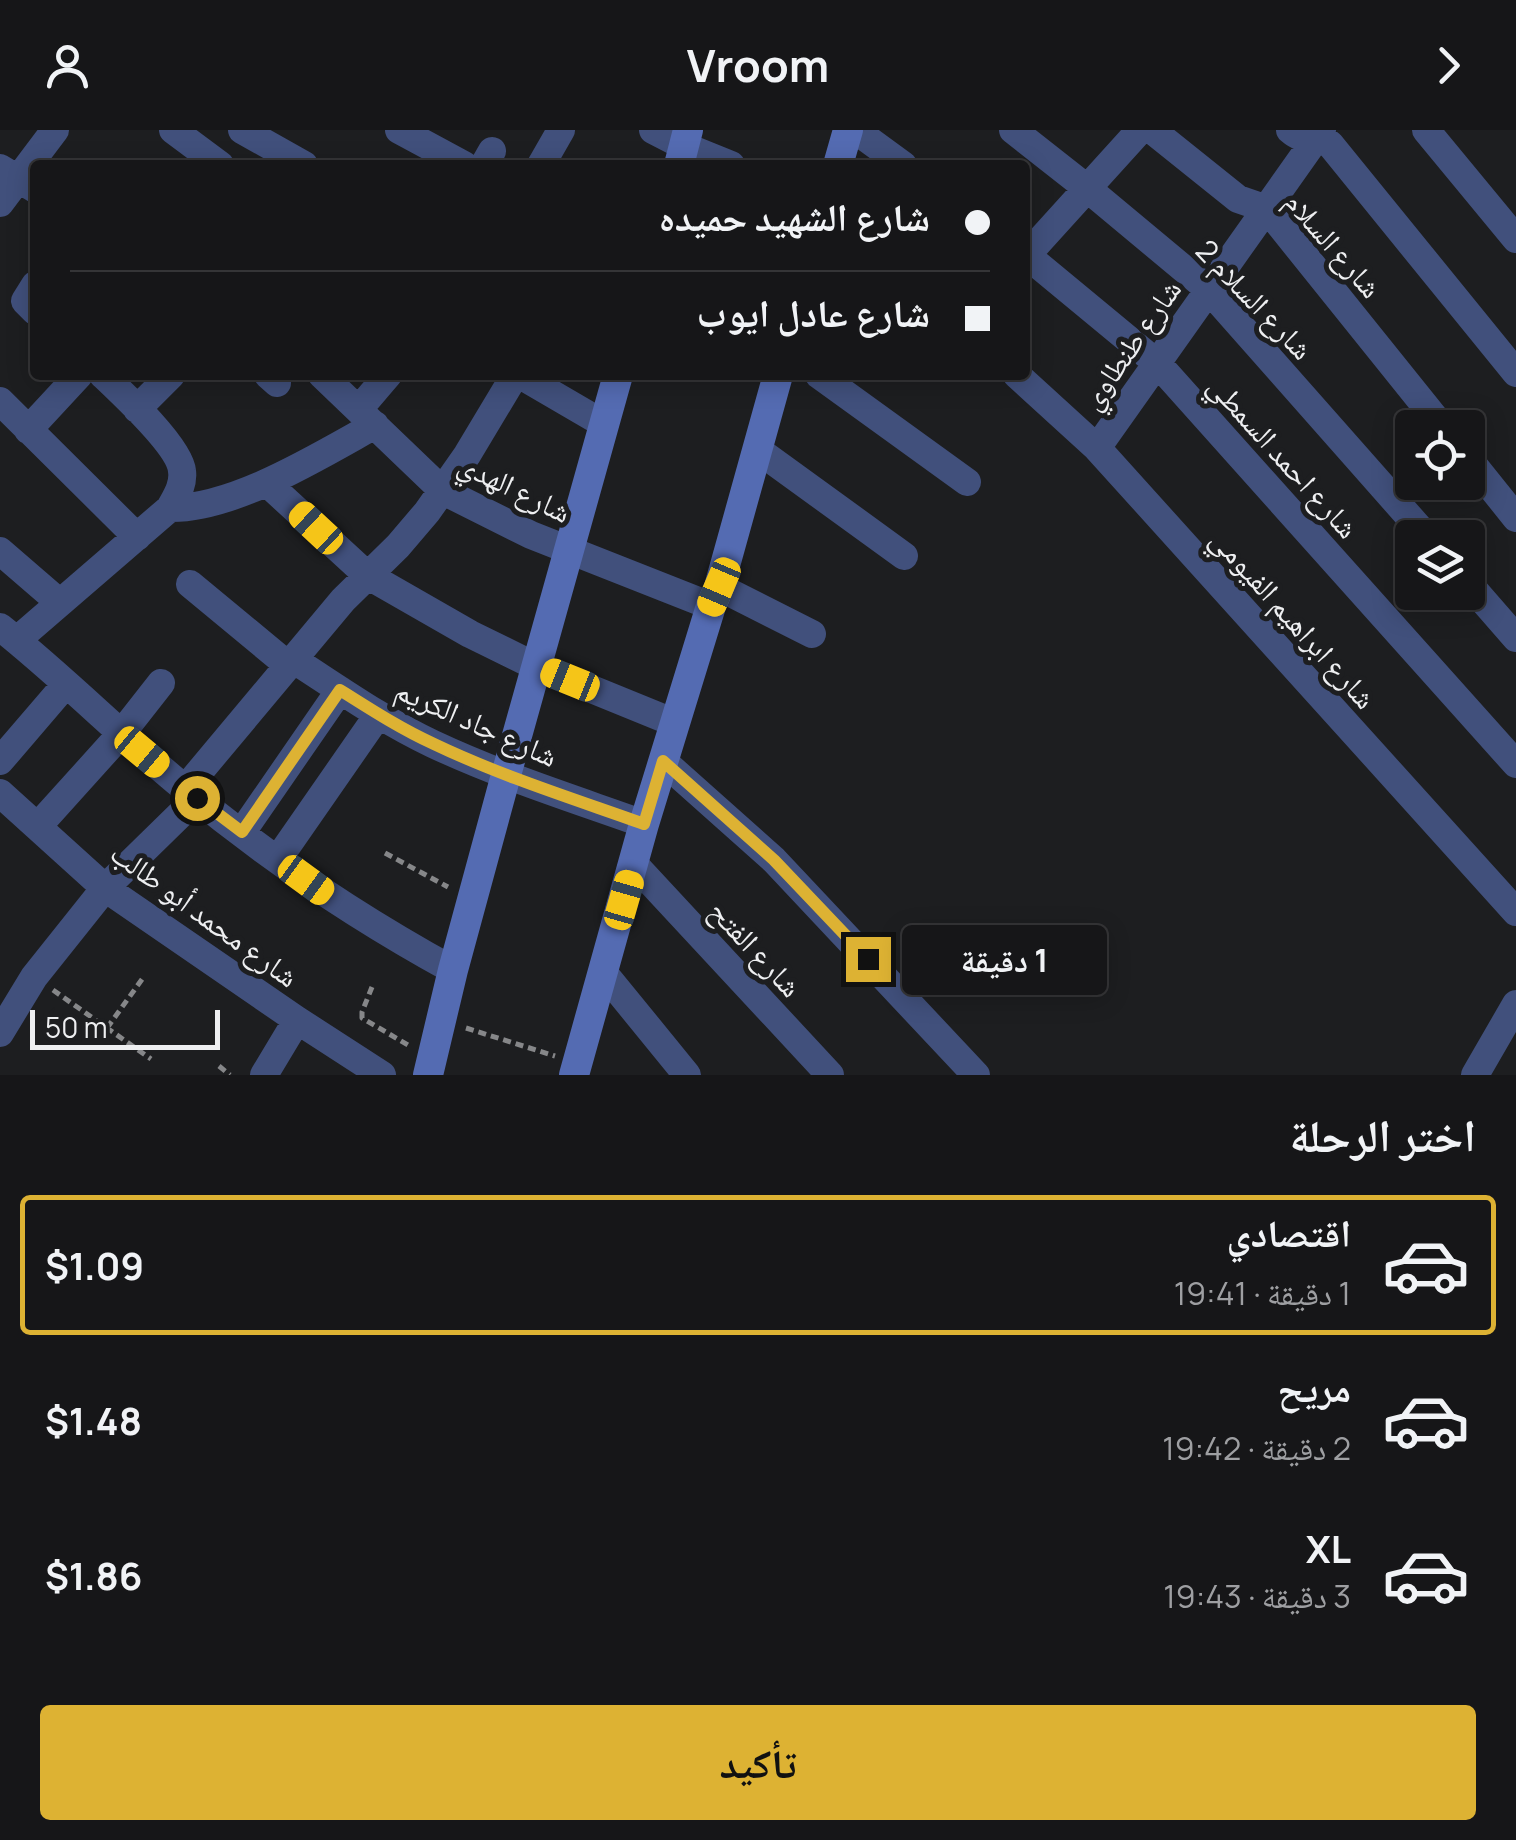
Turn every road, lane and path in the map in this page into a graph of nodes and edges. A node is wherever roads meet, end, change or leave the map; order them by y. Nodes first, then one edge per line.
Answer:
1 (55, 130) edge
2 (173, 130) edge
3 (239, 130) edge
4 (399, 130) edge
5 (560, 130) edge
6 (654, 130) edge
7 (852, 130) edge
8 (1012, 130) edge
9 (1140, 130) edge
10 (1152, 130) edge
11 (1426, 130) edge
12 (1310, 133) edge
13 (683, 147) edge
14 (32, 160) edge
15 (213, 160) edge
16 (220, 160) edge
17 (295, 160) edge
18 (455, 160) edge
19 (544, 160) edge
20 (718, 160) edge
21 (840, 160) edge
22 (896, 160) edge
23 (18, 178) edge
24 (1088, 189) junction
25 (0, 203) edge
26 (1267, 209) junction
27 (1516, 238) edge
28 (1030, 251) edge
29 (1030, 258) edge
30 (1208, 289) junction
31 (1158, 364) junction
32 (1516, 373) edge
33 (73, 380) edge
34 (109, 380) edge
35 (166, 380) edge
36 (327, 380) edge
37 (386, 380) edge
38 (515, 380) edge
39 (527, 380) edge
40 (617, 380) edge
41 (777, 380) edge
42 (826, 380) edge
43 (1022, 380) edge
44 (0, 401) edge
45 (138, 408) junction
46 (1429, 410) edge
47 (367, 417) junction
48 (604, 424) junction
49 (28, 430) junction
50 (1097, 448) junction
51 (758, 450) junction
52 (1485, 479) edge
53 (268, 482) junction
54 (967, 482) dead end
55 (443, 491) junction
56 (170, 508) junction
57 (1516, 518) edge
58 (1412, 520) edge
59 (137, 537) junction
60 (570, 550) junction
61 (0, 551) edge
62 (904, 556) dead end
63 (368, 575) junction
64 (190, 584) dead end
65 (715, 597) junction
66 (59, 602) junction
67 (1485, 602) edge
68 (8, 633) edge
69 (812, 634) dead end
70 (1516, 638) edge
71 (291, 663) junction
72 (536, 666) junction
73 (66, 684) junction
74 (162, 684) dead end
75 (340, 690) junction
76 (378, 715) junction
77 (676, 723) junction
78 (121, 734) junction
79 (0, 761) edge
80 (663, 761) junction
81 (1516, 764) edge
82 (506, 774) junction
83 (0, 793) edge
84 (191, 793) junction
85 (644, 824) junction
86 (38, 826) junction
87 (242, 832) junction
88 (385, 853) dead end
89 (278, 859) junction
90 (634, 864) junction
91 (106, 888) junction
92 (473, 900) junction
93 (1516, 912) edge
94 (453, 970) junction
95 (603, 972) junction
96 (34, 977) junction
97 (143, 978) dead end
98 (372, 988) dead end
99 (297, 1020) junction
100 (441, 1020) junction
101 (1512, 1021) edge
102 (107, 1028) junction
103 (0, 1032) edge
104 (151, 1060) dead end
105 (219, 1066) dead end
106 (430, 1067) edge
107 (575, 1069) edge
108 (230, 1075) edge
109 (264, 1075) edge
110 (382, 1075) edge
111 (686, 1075) edge
112 (830, 1075) edge
113 (976, 1075) edge
114 (1475, 1075) edge

1 - 14 street
2 - 15 street
3 - 16 street
3 - 17 street
4 - 18 street
5 - 19 street
6 - 13 street
7 - 21 street
7 - 22 street
8 - 24 street, شارع السلام 2
9 - 24 street
10 - 26 street, شارع السلام
11 - 27 street
12 - 26 street, شارع طنطاوي
12 - 32 street
13 - 20 street
23 - 25 street
24 - 28 street
24 - 30 street, شارع السلام 2
26 - 30 street, شارع طنطاوي
26 - 46 street, شارع السلام
29 - 31 street, شارع احمد السمطي
30 - 31 street, شارع طنطاوي
30 - 58 street, شارع السلام 2
31 - 50 street, شارع طنطاوي
31 - 81 street, شارع احمد السمطي
33 - 49 street
34 - 45 street
35 - 45 street
36 - 47 street, شارع الهدي
37 - 47 street
38 - 55 street
39 - 48 street
40 - 48 street
41 - 51 street
42 - 54 street
43 - 50 street, شارع ابراهيم الفيومي
44 - 49 street
45 - 56 street
47 - 53 street
47 - 55 street, شارع الهدي
48 - 60 street
49 - 59 street
50 - 93 street, شارع ابراهيم الفيومي
51 - 62 street
51 - 65 street
52 - 57 street
53 - 56 street
53 - 63 street
55 - 60 street, شارع الهدي
55 - 63 street
56 - 59 street
59 - 66 street
60 - 65 street, شارع الهدي
60 - 72 street
61 - 66 street
63 - 71 street
63 - 72 street
64 - 71 street, شارع جاد الكريم
65 - 69 street, شارع الهدي
65 - 77 street
66 - 68 street
67 - 70 street
68 - 73 street
71 - 75 street, شارع جاد الكريم
71 - 84 street
72 - 77 street
72 - 82 street
73 - 78 street
73 - 79 street
74 - 78 street
75 - 76 street, شارع جاد الكريم
75 - 87 street
76 - 82 street, شارع جاد الكريم
76 - 89 street
77 - 80 street
78 - 84 street
78 - 86 street
80 - 85 street
80 - 113 street
82 - 85 street, شارع جاد الكريم
82 - 92 street
83 - 86 street, شارع محمد أبو طالب
84 - 87 street
84 - 91 street
85 - 90 street
86 - 91 street, شارع محمد أبو طالب
87 - 89 street
88 - 92 path
89 - 94 street
90 - 95 street
90 - 112 street, شارع الفتح
91 - 96 street
91 - 99 street, شارع محمد أبو طالب
92 - 94 street
94 - 100 street
95 - 107 street
95 - 111 street
96 - 102 path
96 - 103 street
97 - 102 path
98 - 106 path
99 - 109 street
99 - 110 street, شارع محمد أبو طالب
100 - 106 street
100 - 107 path
101 - 114 street
102 - 104 path
105 - 108 path

